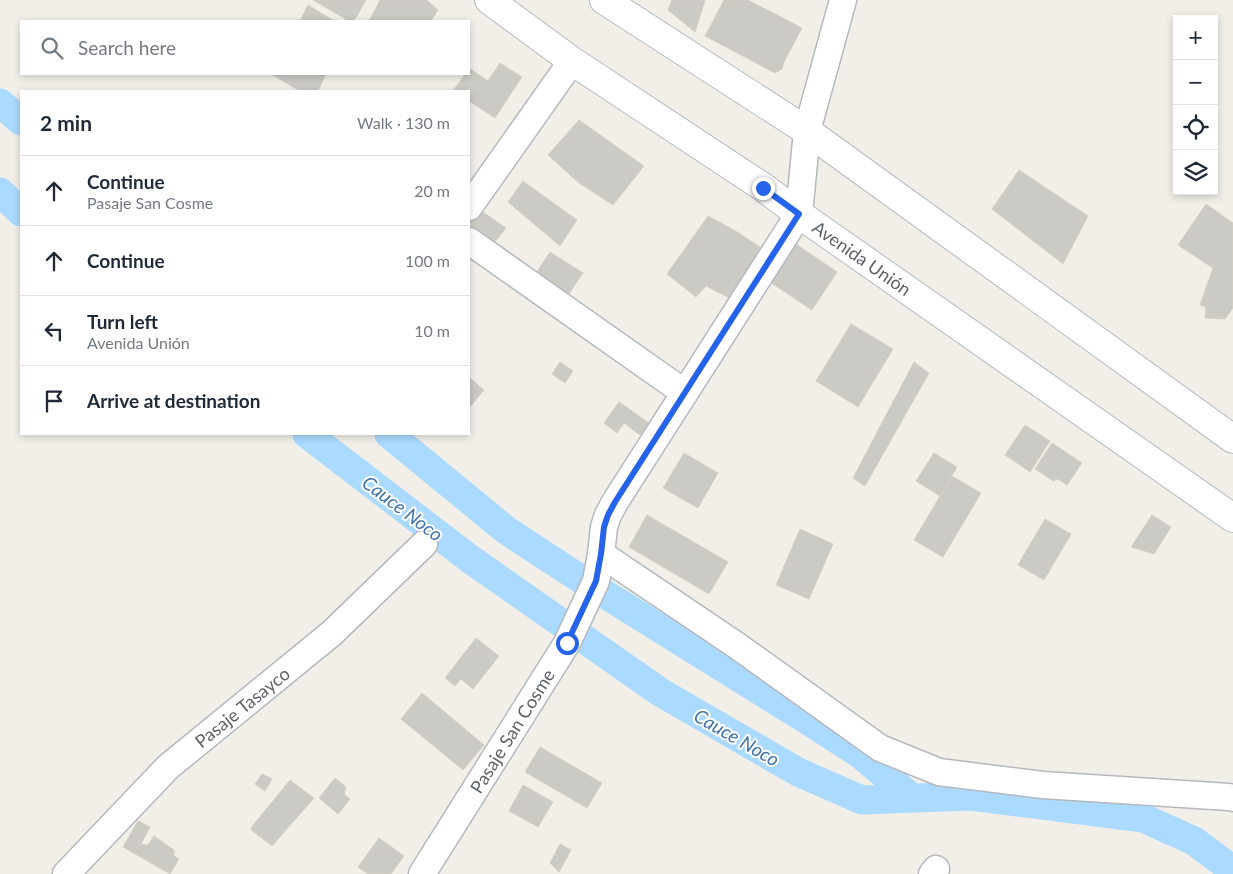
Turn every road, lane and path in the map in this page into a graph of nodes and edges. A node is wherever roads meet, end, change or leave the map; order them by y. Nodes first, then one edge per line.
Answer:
1 (489, 0) edge
2 (604, 0) edge
3 (843, 0) edge
4 (572, 61) junction
5 (807, 131) junction
6 (470, 206) edge
7 (799, 214) junction
8 (470, 242) edge
9 (686, 393) junction
10 (1233, 439) edge
11 (1233, 518) edge
12 (424, 544) dead end
13 (601, 554) junction
14 (1233, 798) edge
15 (66, 874) edge
16 (422, 874) edge

1 - 4 main road, Avenida Unión
2 - 5 main road
3 - 5 street
4 - 6 street
4 - 7 main road, Avenida Unión
5 - 7 street
5 - 10 main road
7 - 9 street, Pasaje San Cosme
7 - 11 main road, Avenida Unión
8 - 9 street
9 - 13 street, Pasaje San Cosme
12 - 15 street, Pasaje Tasayco
13 - 14 street
13 - 16 street, Pasaje San Cosme

